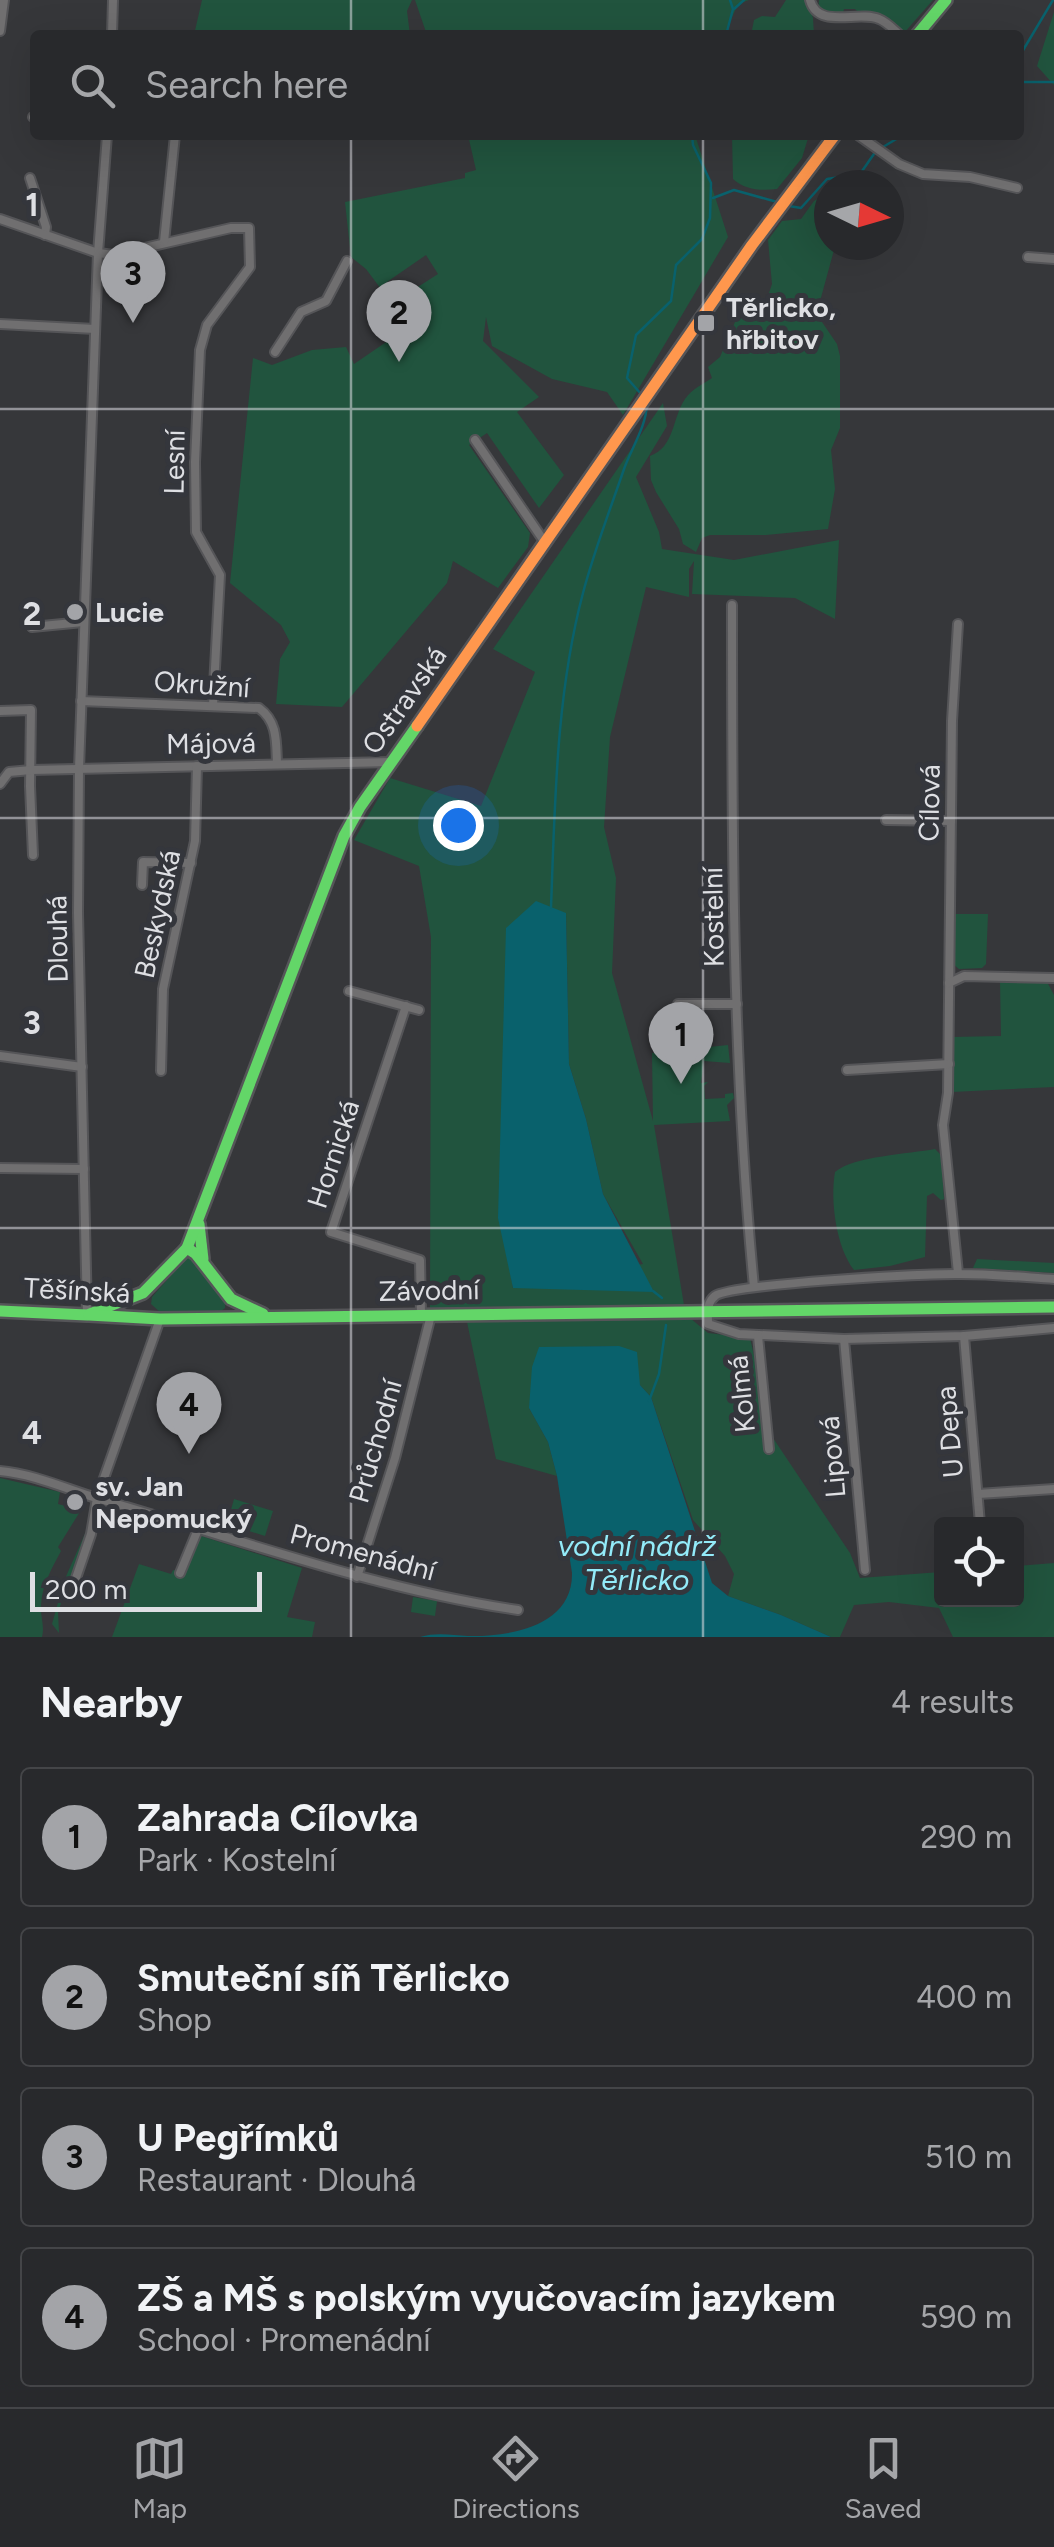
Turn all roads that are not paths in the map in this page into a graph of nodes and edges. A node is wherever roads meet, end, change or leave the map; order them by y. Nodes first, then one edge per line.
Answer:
1 (4, 0) edge
2 (113, 0) edge
3 (810, 0) edge
4 (946, 0) edge
5 (112, 30) edge
6 (893, 30) edge
7 (921, 30) edge
8 (0, 31) edge
9 (107, 140) edge
10 (174, 140) edge
11 (831, 140) edge
12 (865, 140) edge
13 (30, 178) dead end
14 (1017, 188) dead end
15 (0, 219) edge
16 (45, 235) junction
17 (164, 242) junction
18 (98, 253) junction
19 (1028, 257) dead end
20 (1054, 259) edge
21 (347, 261) dead end
22 (0, 324) edge
23 (95, 329) junction
24 (275, 352) dead end
25 (475, 440) dead end
26 (544, 541) junction
27 (732, 605) dead end
28 (83, 622) junction
29 (958, 624) dead end
30 (32, 627) dead end
31 (80, 701) junction
32 (212, 706) junction
33 (0, 711) edge
34 (392, 762) junction
35 (278, 764) junction
36 (197, 766) junction
37 (5, 768) edge
38 (79, 769) junction
39 (31, 770) junction
40 (0, 784) edge
41 (886, 820) dead end
42 (951, 822) junction
43 (33, 855) dead end
44 (191, 863) junction
45 (142, 885) dead end
46 (1054, 978) edge
47 (949, 983) junction
48 (349, 990) dead end
49 (678, 1004) dead end
50 (737, 1004) junction
51 (406, 1006) junction
52 (419, 1010) dead end
53 (0, 1056) edge
54 (949, 1064) junction
55 (82, 1067) junction
56 (846, 1070) dead end
57 (162, 1071) dead end
58 (0, 1168) edge
59 (84, 1169) junction
60 (199, 1224) junction
61 (188, 1248) junction
62 (204, 1263) junction
63 (958, 1273) junction
64 (1054, 1279) edge
65 (754, 1286) junction
66 (143, 1293) junction
67 (231, 1299) junction
68 (1054, 1306) edge
69 (708, 1311) junction
70 (0, 1312) edge
71 (86, 1315) junction
72 (426, 1315) junction
73 (272, 1316) junction
74 (218, 1318) junction
75 (155, 1319) junction
76 (1054, 1328) edge
77 (758, 1336) junction
78 (964, 1336) junction
79 (844, 1339) junction
80 (769, 1448) dead end
81 (0, 1471) edge
82 (1054, 1489) edge
83 (978, 1494) junction
84 (96, 1498) junction
85 (980, 1517) edge
86 (199, 1527) junction
87 (864, 1570) dead end
88 (180, 1573) dead end
89 (357, 1577) junction
90 (75, 1581) dead end
91 (518, 1610) dead end

1 - 8 street
2 - 5 street
3 - 6 street
4 - 7 main road
9 - 18 street, Dlouhá
10 - 17 street
11 - 26 main road, Ostravská
12 - 14 street
13 - 16 street
15 - 16 street
16 - 18 street
17 - 18 street
17 - 32 street, Lesní
18 - 23 street, Dlouhá
19 - 20 street
21 - 24 street
22 - 23 street
23 - 28 street, Dlouhá
25 - 26 street
26 - 34 main road, Ostravská
27 - 50 street, Kostelní
28 - 30 street
28 - 31 street, Dlouhá
29 - 42 street, Cílová
31 - 32 street, Okružní
31 - 38 street, Dlouhá
32 - 35 street, Okružní
33 - 39 street
34 - 35 street, Májová
34 - 60 main road, Ostravská
35 - 36 street, Májová
36 - 38 street, Májová
36 - 44 street, Beskydská
37 - 39 street, Májová
37 - 40 street, Májová
38 - 39 street, Májová
38 - 55 street, Dlouhá
39 - 43 street
41 - 42 street
42 - 47 street, Cílová
44 - 45 street
44 - 57 street, Beskydská
46 - 47 street
47 - 54 street, Cílová
48 - 51 street
49 - 50 street
50 - 65 street, Kostelní
51 - 52 street
51 - 72 street, Hornická
53 - 55 street
54 - 56 street
54 - 63 street, Cílová
55 - 59 street, Dlouhá
58 - 59 street
59 - 71 street, Dlouhá
60 - 61 main road, Ostravská
60 - 62 main road
61 - 62 main road
61 - 66 main road, Ostravská
62 - 67 main road
63 - 64 street
63 - 65 street
65 - 69 street
66 - 71 main road, Ostravská
66 - 75 main road
67 - 73 main road
67 - 74 main road
68 - 69 main road, Závodní
69 - 72 main road, Závodní
69 - 77 street
70 - 71 main road, Těšínská
71 - 75 main road, Těšínská
72 - 73 main road, Závodní
72 - 89 street, Průchodní
73 - 74 main road, Závodní
74 - 75 main road, Závodní
75 - 84 street
76 - 78 street
77 - 79 street
77 - 80 street, Kolmá
78 - 79 street
78 - 83 street, U Depa
79 - 87 street, Lipová
81 - 84 street, Promenádní
82 - 83 street
83 - 85 street, U Depa
84 - 86 street, Promenádní
84 - 90 street
86 - 88 street
86 - 89 street, Promenádní
89 - 91 street, Promenádní

